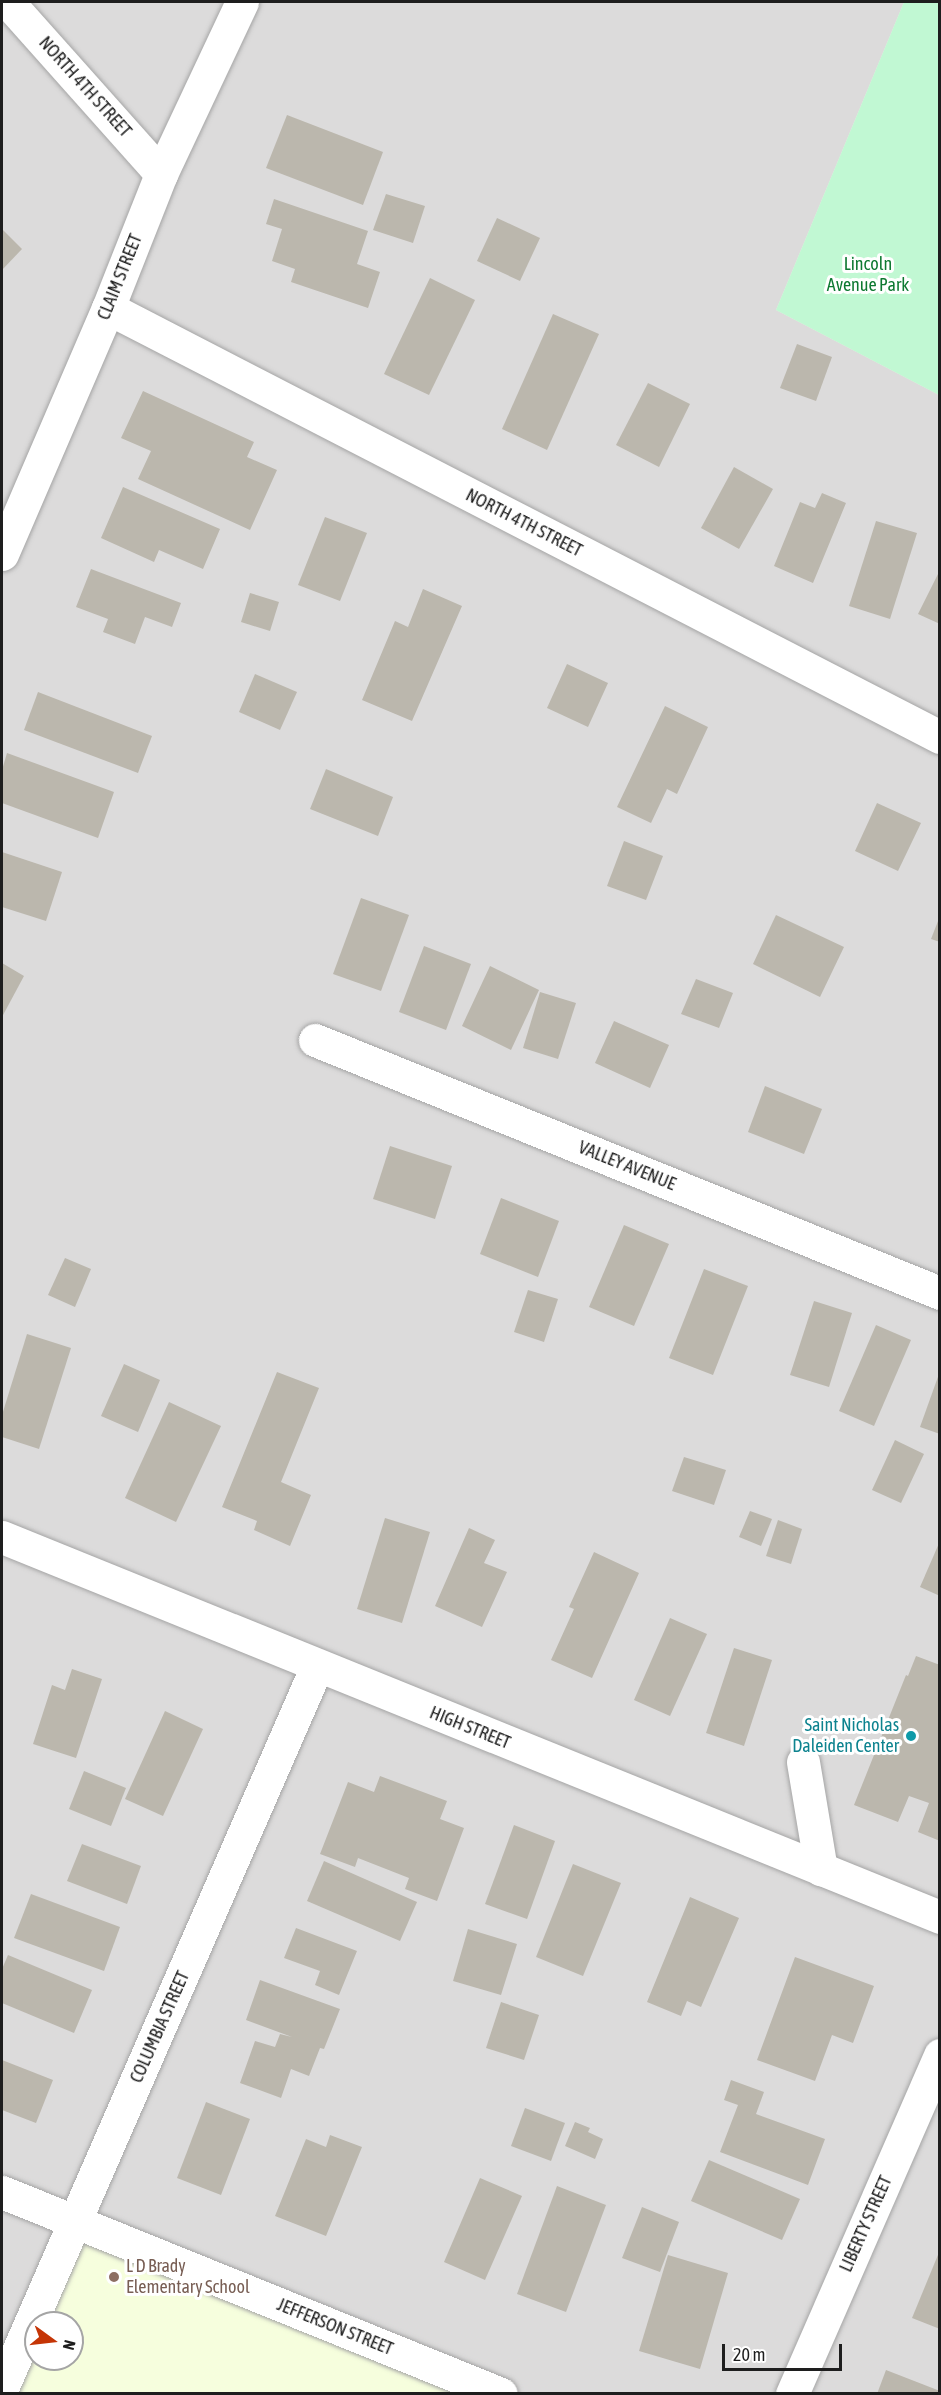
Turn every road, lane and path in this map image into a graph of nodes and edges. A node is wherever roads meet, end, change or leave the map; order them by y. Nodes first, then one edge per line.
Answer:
1 (8, 2) edge
2 (242, 2) edge
3 (161, 174) junction
4 (108, 308) junction
5 (2, 554) edge
6 (939, 737) edge
7 (315, 1040) dead end
8 (939, 1293) edge
9 (2, 1537) edge
10 (317, 1666) junction
11 (803, 1762) dead end
12 (821, 1869) junction
13 (939, 1917) edge
14 (939, 2055) edge
15 (2, 2192) edge
16 (74, 2222) junction
17 (2, 2388) edge
18 (501, 2394) edge
19 (792, 2394) edge

1 - 3 street, NORTH 4TH STREET
2 - 3 street, CLAIM STREET
3 - 4 street, CLAIM STREET
4 - 5 street, CLAIM STREET
4 - 6 street, NORTH 4TH STREET
7 - 8 street, VALLEY AVENUE
9 - 10 street, HIGH STREET
10 - 12 street, HIGH STREET
10 - 16 street, COLUMBIA STREET
11 - 12 street
12 - 13 street, HIGH STREET
14 - 19 street, LIBERTY STREET
15 - 16 street, JEFFERSON STREET
16 - 17 street, COLUMBIA STREET
16 - 18 street, JEFFERSON STREET

